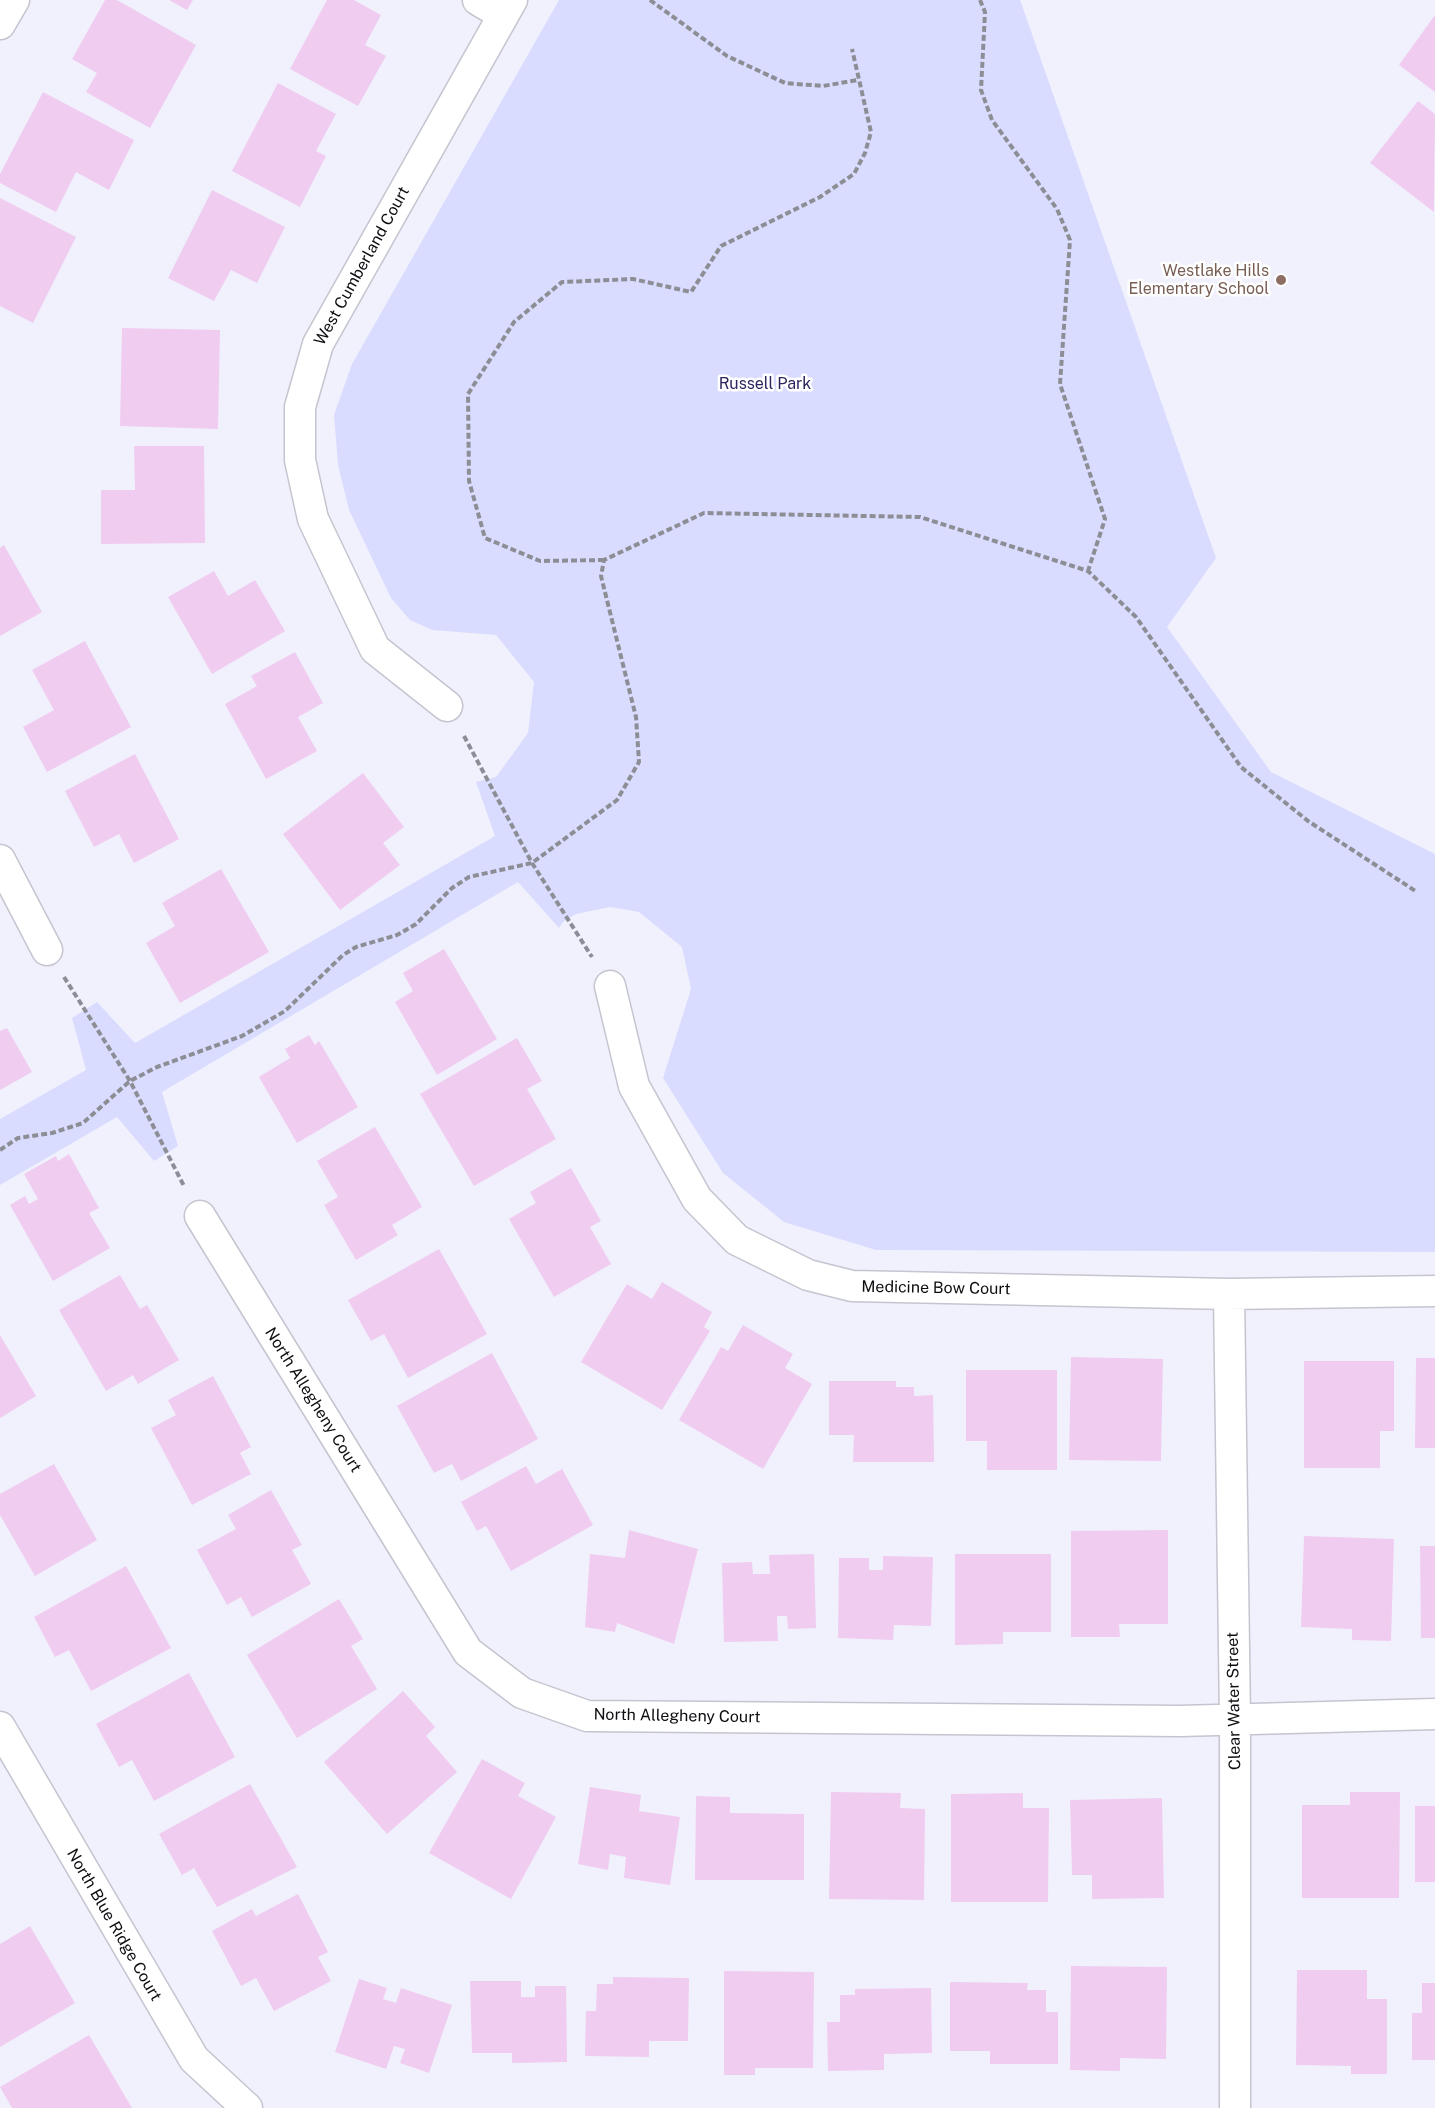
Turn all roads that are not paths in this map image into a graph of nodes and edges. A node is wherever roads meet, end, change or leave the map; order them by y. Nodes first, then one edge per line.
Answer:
1 (14, 0) edge
2 (498, 5) edge
3 (0, 24) edge
4 (447, 706) road end
5 (0, 860) edge
6 (47, 950) road end
7 (610, 986) road end
8 (200, 1216) road end
9 (1435, 1291) edge
10 (1228, 1294) junction
11 (1435, 1714) edge
12 (1235, 1719) junction
13 (0, 1727) edge
14 (247, 2108) edge
15 (1235, 2108) edge

1 - 3 street
2 - 4 street, West Cumberland Court
5 - 6 street
7 - 10 street, Medicine Bow Court
8 - 12 street, North Allegheny Court
9 - 10 street, Medicine Bow Court
10 - 12 street, Clear Water Street
11 - 12 street, North Allegheny Court
12 - 15 street, Clear Water Street
13 - 14 street, North Blue Ridge Court

